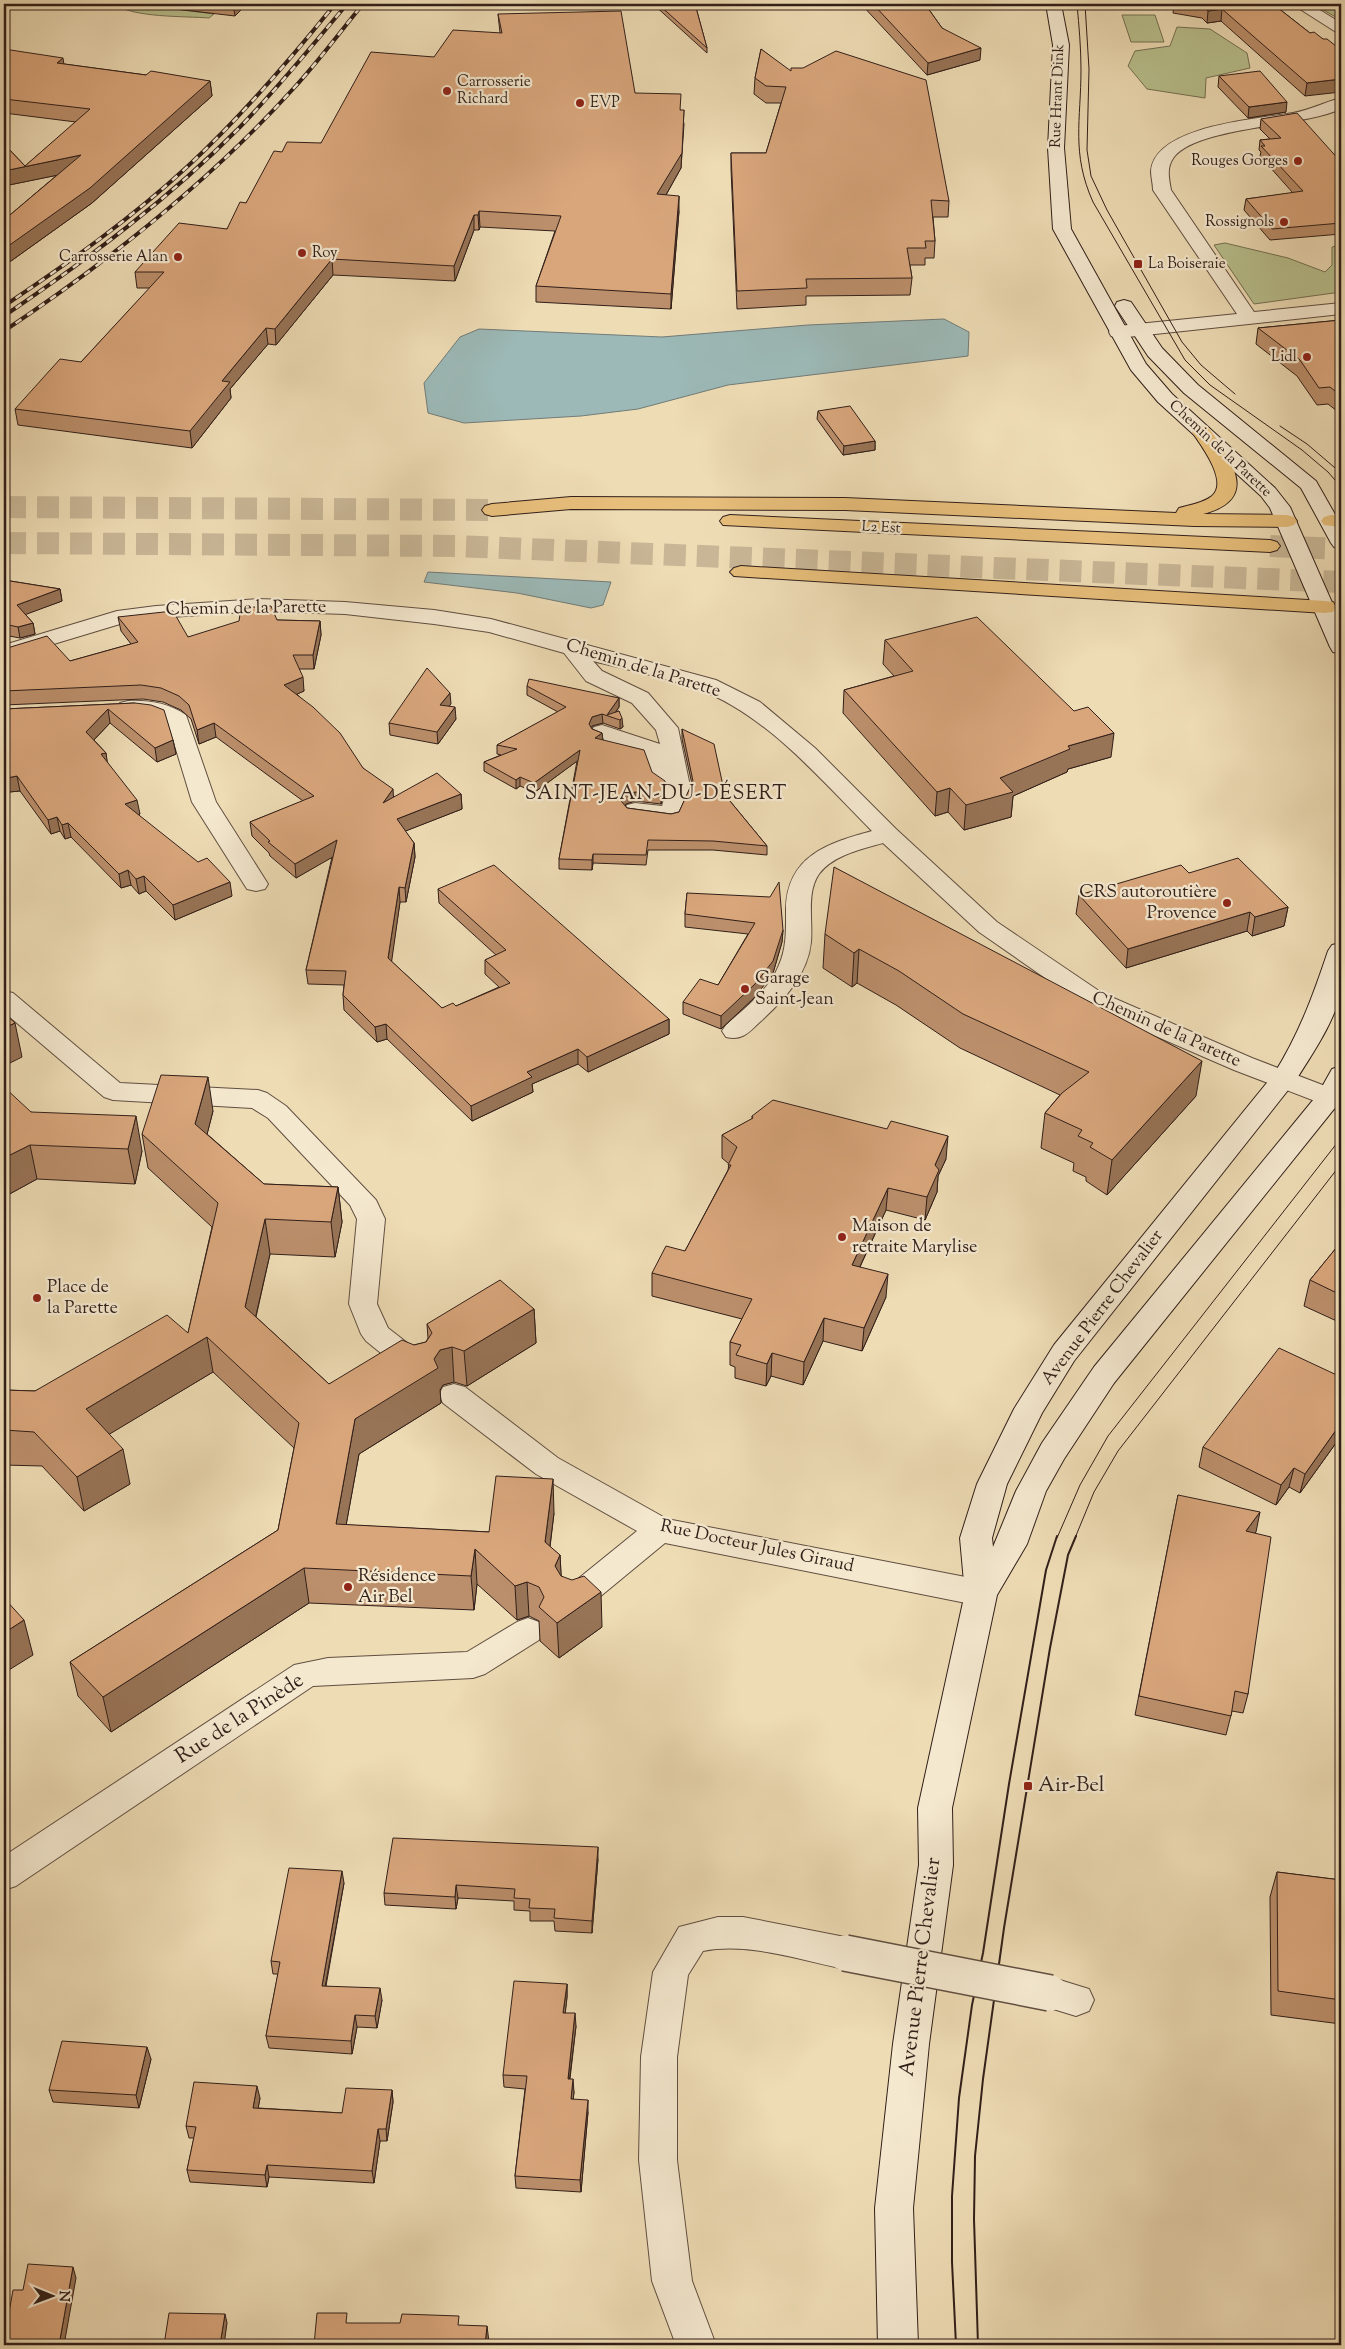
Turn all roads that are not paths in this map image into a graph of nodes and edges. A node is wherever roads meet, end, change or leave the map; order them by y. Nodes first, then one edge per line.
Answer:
1 (1053, 4) edge
2 (1300, 4) edge
3 (1341, 29) edge
4 (1341, 103) edge
5 (1058, 190) junction
6 (1341, 309) edge
7 (1249, 319) junction
8 (1138, 330) junction
9 (1118, 332) junction
10 (1202, 432) junction
11 (1144, 516) junction
12 (1287, 521) junction
13 (1336, 521) edge
14 (1341, 543) edge
15 (1270, 546) tunnel mouth
16 (740, 572) dead end
17 (1333, 608) edge
18 (570, 646) junction
19 (1341, 647) edge
20 (4, 652) edge
21 (109, 709) edge
22 (602, 732) edge
23 (679, 791) junction
24 (635, 810) edge
25 (888, 834) junction
26 (256, 884) dead end
27 (1341, 951) edge
28 (4, 999) edge
29 (735, 1031) dead end
30 (1283, 1080) junction
31 (1337, 1092) edge
32 (418, 1366) edge
33 (454, 1395) dead end
34 (660, 1530) junction
35 (981, 1593) junction
36 (574, 1600) edge
37 (528, 1631) dead end
38 (4, 1875) edge
39 (1063, 1997) dead end
40 (696, 2345) edge
41 (898, 2345) edge

1 - 5 street, Rue Hrant Dink
2 - 3 street
4 - 7 street
5 - 8 street, Rue Hrant Dink
5 - 9 street, Rue Hrant Dink
6 - 7 street
7 - 8 street
8 - 9 street
8 - 13 street, Chemin de la Parette
9 - 10 street, Chemin de la Parette
10 - 11 highway
10 - 12 street, Chemin de la Parette
11 - 12 highway
11 - 15 highway, L2 Est
12 - 13 street
12 - 17 street, Chemin de la Parette
13 - 14 street, Chemin de la Parette
16 - 17 highway
17 - 19 street, Chemin de la Parette
18 - 20 street, Chemin de la Parette
18 - 23 street
18 - 25 street, Chemin de la Parette
21 - 26 street
22 - 23 street
23 - 24 street
25 - 29 street
25 - 30 street, Chemin de la Parette
27 - 30 street
28 - 32 street
30 - 31 street, Chemin de la Parette
30 - 35 street, Avenue Pierre Chevalier
31 - 35 street, Avenue Pierre Chevalier
33 - 34 street, Rue Docteur Jules Giraud
34 - 35 street, Rue Docteur Jules Giraud
34 - 36 street
35 - 41 street, Avenue Pierre Chevalier
37 - 38 street, Rue de la Pinède
39 - 40 street, bridge

